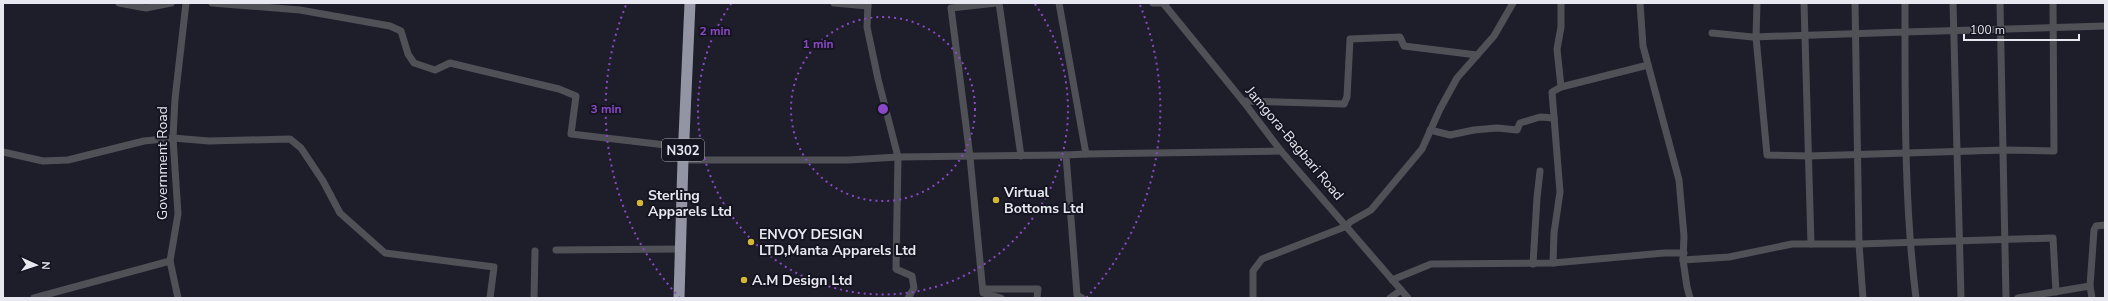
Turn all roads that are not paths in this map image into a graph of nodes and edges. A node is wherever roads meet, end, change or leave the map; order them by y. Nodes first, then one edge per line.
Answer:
1 (120, 3) edge
2 (171, 3) edge
3 (186, 3) edge
4 (212, 3) edge
5 (690, 3) edge
6 (834, 3) edge
7 (997, 3) edge
8 (1060, 3) edge
9 (1153, 3) edge
10 (1163, 3) edge
11 (1166, 3) edge
12 (1513, 3) edge
13 (1561, 3) edge
14 (1640, 3) edge
15 (1757, 3) edge
16 (1804, 3) edge
17 (1855, 3) edge
18 (1905, 3) edge
19 (1953, 3) edge
20 (2000, 3) edge
21 (2053, 3) edge
22 (868, 5) edge
23 (951, 6) edge
24 (2105, 26) edge
25 (2053, 27) junction
26 (2001, 29) junction
27 (1953, 30) junction
28 (1905, 32) junction
29 (1712, 34) dead end
30 (1856, 34) junction
31 (1756, 37) junction
32 (1805, 37) junction
33 (1477, 55) junction
34 (1648, 65) junction
35 (1561, 87) junction
36 (1243, 101) junction
37 (1554, 118) junction
38 (1430, 130) junction
39 (173, 138) junction
40 (683, 147) junction
41 (2004, 150) junction
42 (1281, 151) junction
43 (3, 152) edge
44 (1956, 152) junction
45 (1905, 153) junction
46 (1086, 154) junction
47 (1066, 155) junction
48 (1858, 155) junction
49 (898, 156) junction
50 (1021, 156) junction
51 (1809, 156) junction
52 (970, 157) junction
53 (683, 160) junction
54 (1540, 171) dead end
55 (2105, 225) edge
56 (1347, 226) junction
57 (2006, 240) junction
58 (1958, 241) junction
59 (1909, 242) junction
60 (1811, 244) junction
61 (1859, 244) junction
62 (681, 249) junction
63 (556, 250) dead end
64 (535, 251) dead end
65 (1684, 256) junction
66 (170, 261) junction
67 (1553, 263) junction
68 (1534, 264) junction
69 (1392, 280) junction
70 (2090, 286) junction
71 (982, 289) junction
72 (1401, 290) junction
73 (2056, 292) junction
74 (34, 298) edge
75 (178, 298) edge
76 (490, 298) edge
77 (534, 298) edge
78 (679, 298) edge
79 (908, 298) edge
80 (1001, 298) edge
81 (1037, 298) edge
82 (1082, 298) edge
83 (1253, 298) edge
84 (1390, 298) edge
85 (1408, 298) edge
86 (1690, 298) edge
87 (1863, 298) edge
88 (1916, 298) edge
89 (1961, 298) edge
90 (2006, 298) edge
91 (2018, 298) edge
92 (2092, 298) edge

1 - 2 street
3 - 39 street, Government Road
4 - 40 street
5 - 40 highway, N302
6 - 22 street
7 - 23 street
7 - 50 street
8 - 46 street
9 - 10 street
10 - 11 street
10 - 36 street, Jamgora-Bagbari Road
12 - 33 street
13 - 35 street
14 - 34 street
15 - 31 street
16 - 32 street
17 - 30 street
18 - 28 street
19 - 27 street
20 - 26 street
21 - 25 street
22 - 49 street
23 - 52 street
24 - 25 street
25 - 26 street
25 - 41 street
26 - 27 street
26 - 41 street
27 - 28 street
27 - 44 street
28 - 30 street
28 - 45 street
29 - 31 street
30 - 32 street
30 - 48 street
31 - 32 street
31 - 51 street
32 - 51 street
33 - 36 street
33 - 38 street
34 - 35 street
34 - 65 street
35 - 37 street
36 - 42 street, Jamgora-Bagbari Road
37 - 38 street
37 - 67 street
38 - 56 street
39 - 43 street
39 - 66 street, Government Road
39 - 76 street
40 - 53 highway, N302
41 - 44 street
41 - 57 street
42 - 46 street
42 - 56 street, Jamgora-Bagbari Road
44 - 45 street
44 - 58 street
45 - 48 street
45 - 59 street
46 - 47 street
47 - 50 street
47 - 82 street
48 - 51 street
48 - 61 street
49 - 52 street
49 - 53 street
49 - 79 street
50 - 52 street
51 - 60 street
52 - 71 street
53 - 62 highway, N302
54 - 68 street
55 - 70 street
56 - 69 street, Jamgora-Bagbari Road
56 - 83 street
57 - 58 street
57 - 73 street
57 - 90 street
58 - 59 street
58 - 89 street
59 - 61 street
59 - 88 street
60 - 61 street
60 - 65 street
61 - 87 street
62 - 63 street
62 - 78 highway, N302
64 - 77 street
65 - 67 street
65 - 86 street
66 - 74 street
66 - 75 street, Government Road
67 - 68 street
68 - 69 street
69 - 72 street, Jamgora-Bagbari Road
70 - 73 street
70 - 92 street
71 - 80 street
71 - 81 street
72 - 84 street
72 - 85 street, Jamgora-Bagbari Road
73 - 91 street

